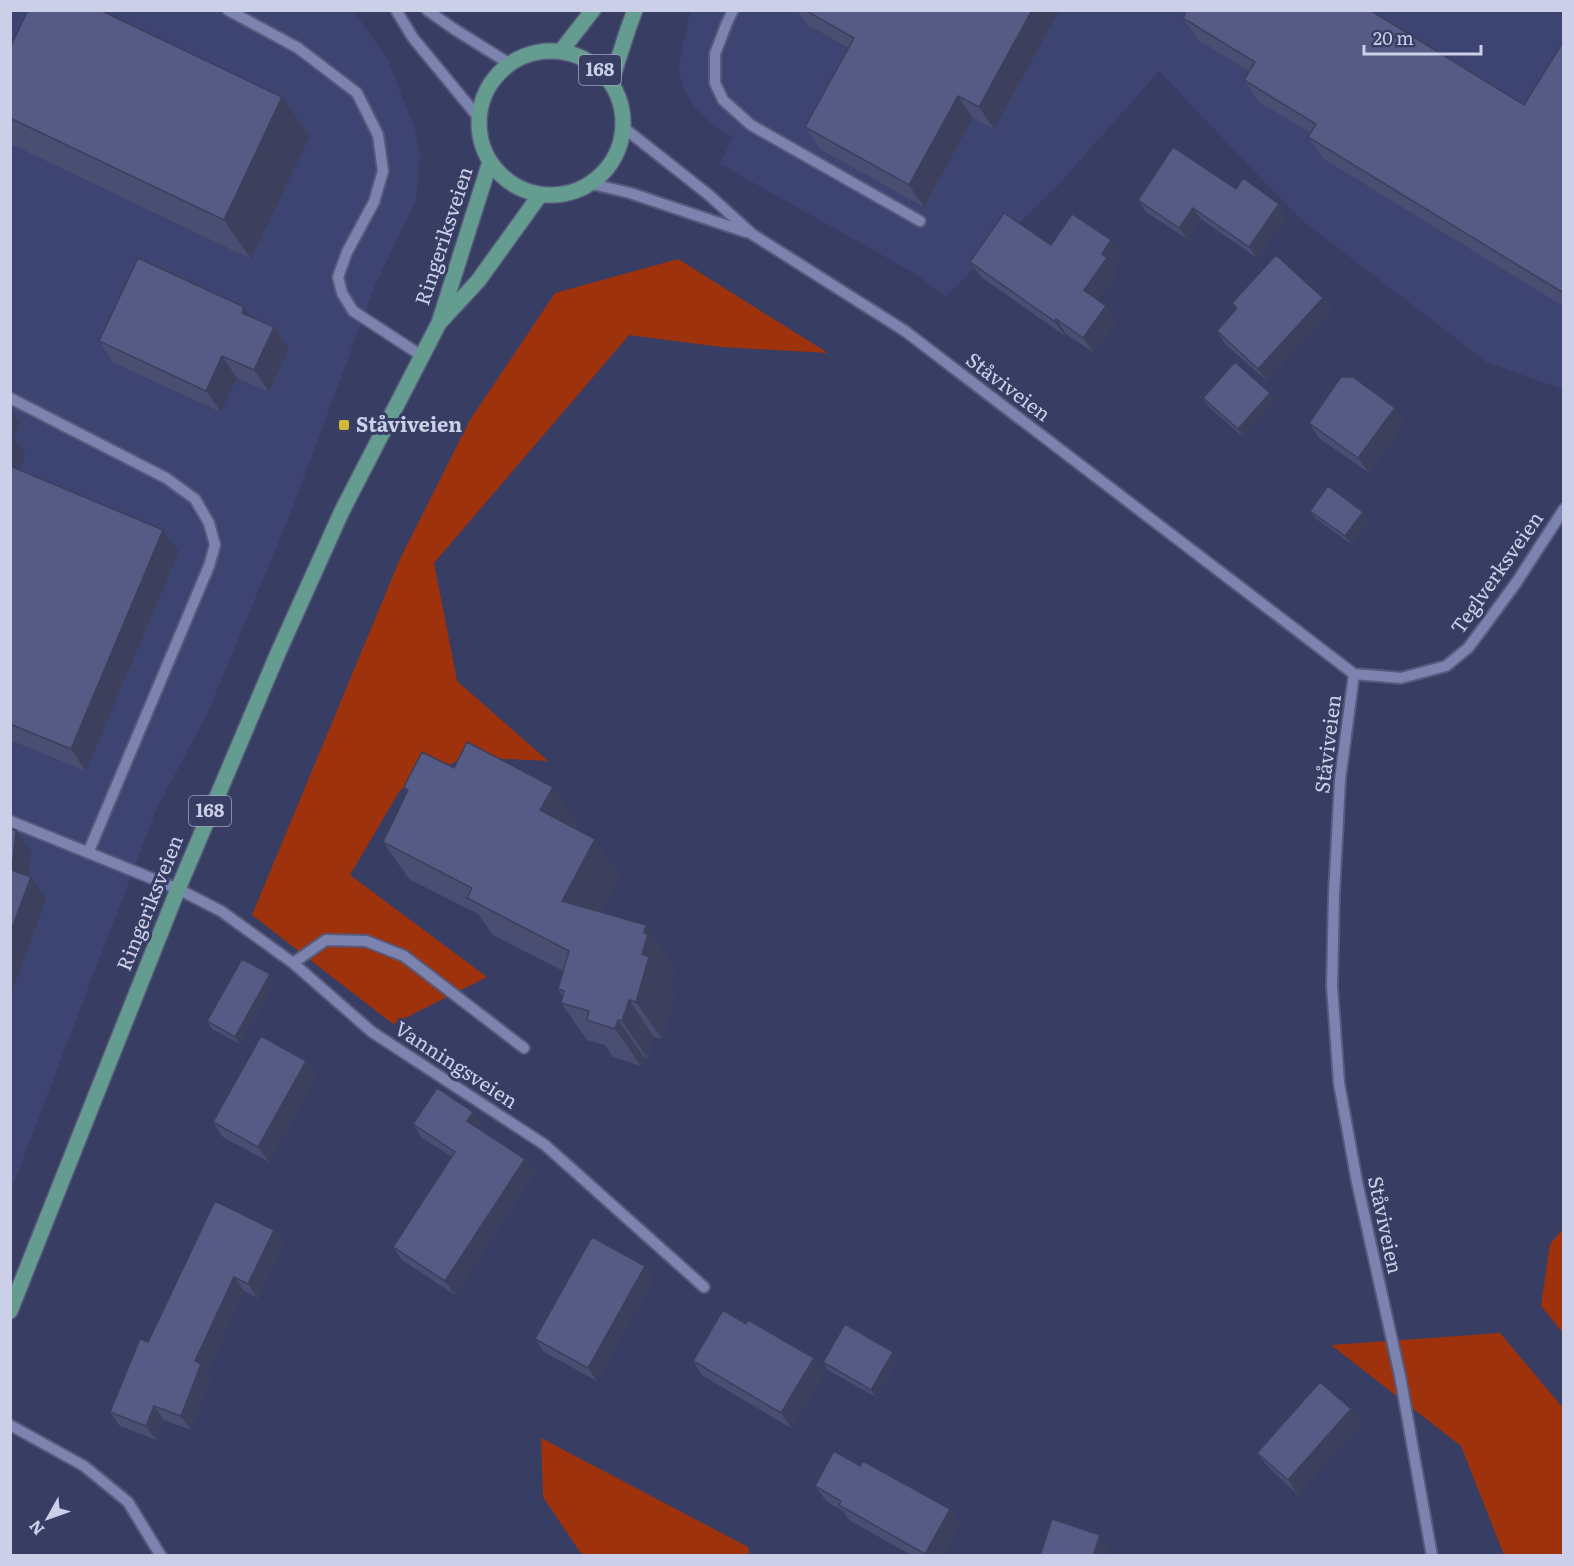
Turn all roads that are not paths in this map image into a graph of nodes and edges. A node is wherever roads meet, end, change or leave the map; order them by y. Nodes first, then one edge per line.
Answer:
1 (228, 10) edge
2 (396, 10) edge
3 (427, 10) edge
4 (593, 10) edge
5 (635, 10) edge
6 (733, 10) edge
7 (561, 51) junction
8 (510, 64) junction
9 (611, 82) junction
10 (479, 118) junction
11 (624, 128) junction
12 (490, 162) junction
13 (592, 184) junction
14 (540, 195) junction
15 (920, 221) dead end
16 (752, 234) junction
17 (439, 323) junction
18 (422, 356) junction
19 (10, 398) edge
20 (1563, 509) edge
21 (1354, 674) junction
22 (10, 821) edge
23 (88, 853) junction
24 (178, 889) junction
25 (293, 963) junction
26 (524, 1048) dead end
27 (15, 1286) edge
28 (704, 1287) dead end
29 (10, 1311) edge
30 (10, 1425) edge
31 (161, 1556) edge
32 (1432, 1556) edge

1 - 18 street
2 - 10 street
3 - 8 street
4 - 7 main road, 168
5 - 9 main road, 168
6 - 15 street
7 - 8 main road, 168
7 - 9 main road, 168
8 - 10 main road, 168
9 - 11 main road, 168
10 - 12 main road, 168
11 - 13 main road, 168
11 - 16 street, Ståviveien
12 - 14 main road, 168
12 - 17 main road, Ringeriksveien / 168
13 - 14 main road, 168
13 - 16 street, Ståviveien
14 - 17 main road, Ringeriksveien / 168
16 - 21 street, Ståviveien
17 - 18 main road, Ringeriksveien / 168
18 - 24 main road, Ringeriksveien / 168
19 - 23 street
20 - 21 street, Teglverksveien
21 - 32 street, Ståviveien
22 - 23 street, Vanningsveien
23 - 24 street, Vanningsveien
24 - 25 street, Vanningsveien
24 - 27 main road, Ringeriksveien / 168
25 - 26 street
25 - 28 street, Vanningsveien
27 - 29 main road, Ringeriksveien / 168
30 - 31 street

